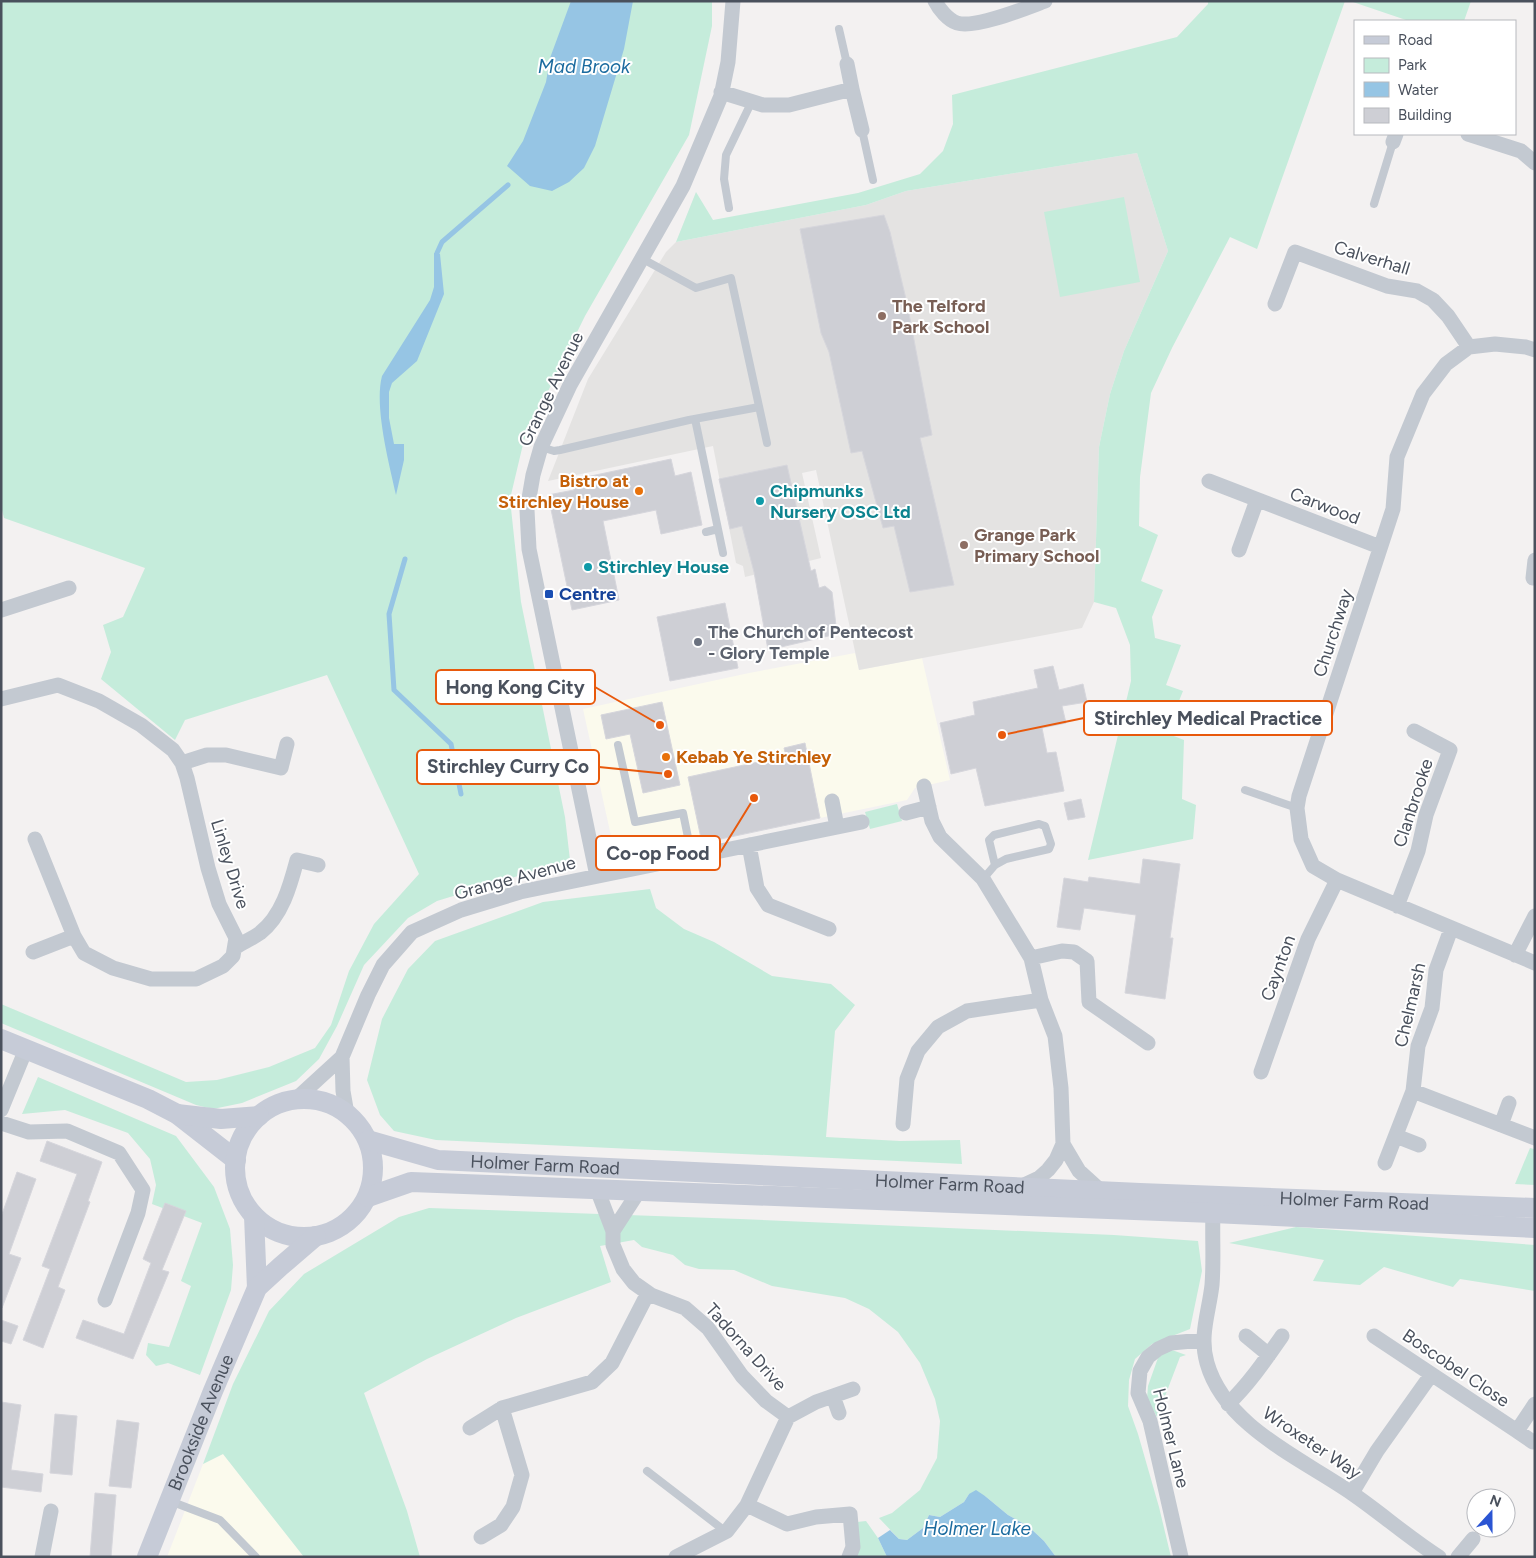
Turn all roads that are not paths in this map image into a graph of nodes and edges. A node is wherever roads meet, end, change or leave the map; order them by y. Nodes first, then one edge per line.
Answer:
1 (733, 1) edge
2 (935, 1) edge
3 (1045, 1) edge
4 (839, 29) dead end
5 (847, 64) joint
6 (852, 89) junction
7 (722, 92) junction
8 (752, 101) junction
9 (862, 130) joint
10 (1471, 135) edge
11 (1395, 138) edge
12 (1535, 162) edge
13 (873, 180) dead end
14 (1374, 204) dead end
15 (729, 208) dead end
16 (641, 258) junction
17 (1276, 304) dead end
18 (1469, 348) junction
19 (1535, 350) edge
20 (759, 407) junction
21 (695, 419) junction
22 (767, 443) dead end
23 (541, 447) junction
24 (1209, 481) dead end
25 (1257, 500) junction
26 (718, 529) junction
27 (706, 532) dead end
28 (1380, 547) junction
29 (1239, 550) dead end
30 (723, 553) dead end
31 (1535, 560) edge
32 (1535, 578) edge
33 (69, 588) dead end
34 (1, 610) edge
35 (1, 698) edge
36 (1414, 731) dead end
37 (287, 744) dead end
38 (618, 745) dead end
39 (182, 763) junction
40 (924, 786) dead end
41 (1245, 790) dead end
42 (832, 801) dead end
43 (929, 807) junction
44 (1297, 808) junction
45 (906, 813) dead end
46 (862, 822) dead end
47 (837, 827) junction
48 (35, 839) dead end
49 (749, 845) junction
50 (692, 856) junction
51 (318, 865) dead end
52 (995, 865) junction
53 (596, 876) junction
54 (983, 880) junction
55 (1336, 880) junction
56 (1397, 906) junction
57 (1535, 916) edge
58 (830, 929) dead end
59 (1452, 929) junction
60 (74, 936) junction
61 (236, 947) junction
62 (33, 952) dead end
63 (1515, 955) junction
64 (1031, 958) junction
65 (1535, 963) edge
66 (1041, 1000) junction
67 (1, 1039) edge
68 (1148, 1043) dead end
69 (26, 1049) junction
70 (342, 1057) junction
71 (1261, 1072) dead end
72 (1413, 1091) junction
73 (295, 1100) junction
74 (1509, 1103) dead end
75 (1, 1110) edge
76 (177, 1114) junction
77 (348, 1114) junction
78 (259, 1116) junction
79 (1, 1122) edge
80 (904, 1124) dead end
81 (1501, 1125) junction
82 (1396, 1136) junction
83 (1535, 1138) edge
84 (368, 1140) junction
85 (1063, 1144) junction
86 (1419, 1145) dead end
87 (236, 1160) junction
88 (1385, 1163) dead end
89 (1019, 1188) junction
90 (596, 1189) junction
91 (639, 1191) junction
92 (1101, 1191) junction
93 (368, 1197) junction
94 (1535, 1208) edge
95 (1214, 1213) junction
96 (254, 1216) junction
97 (1535, 1228) edge
98 (613, 1231) junction
99 (316, 1236) junction
100 (257, 1288) junction
101 (648, 1293) junction
102 (105, 1300) dead end
103 (1246, 1336) dead end
104 (1282, 1336) dead end
105 (1374, 1336) dead end
106 (1203, 1340) junction
107 (1269, 1355) junction
108 (1431, 1375) junction
109 (853, 1389) dead end
110 (834, 1396) junction
111 (1228, 1404) junction
112 (1535, 1404) edge
113 (502, 1408) junction
114 (839, 1413) dead end
115 (788, 1417) junction
116 (470, 1428) dead end
117 (1517, 1432) junction
118 (1533, 1442) dead end
119 (647, 1472) dead end
120 (1352, 1493) junction
121 (169, 1501) junction
122 (747, 1505) junction
123 (51, 1511) dead end
124 (725, 1531) junction
125 (481, 1537) dead end
126 (1473, 1539) dead end
127 (42, 1557) edge
128 (148, 1557) edge
129 (256, 1557) edge
130 (676, 1557) edge
131 (849, 1557) edge
132 (1180, 1557) edge
133 (1439, 1557) edge
134 (1458, 1557) edge

1 - 7 street, Grange Avenue
2 - 3 street
4 - 5 lane
5 - 6 street
6 - 8 street
6 - 9 street
7 - 8 street
7 - 16 street, Grange Avenue
8 - 15 lane
9 - 13 lane
10 - 12 street
11 - 14 lane
16 - 20 lane
16 - 23 street, Grange Avenue
17 - 18 street, Calverhall
18 - 19 street, Churchway
18 - 28 street, Churchway
20 - 21 lane
20 - 22 lane
21 - 23 lane
21 - 26 lane
23 - 53 street, Grange Avenue
24 - 25 street, Carwood
25 - 28 street, Carwood
25 - 29 street
26 - 27 lane
26 - 30 lane
28 - 44 street, Churchway
31 - 32 street
33 - 34 street
35 - 39 street, Linley Drive
36 - 56 street, Clanbrooke
37 - 39 street
38 - 50 lane
39 - 61 street, Linley Drive
40 - 43 street
41 - 44 lane
42 - 47 street
43 - 45 street
43 - 54 street
44 - 55 street, Churchway
46 - 47 street, Grange Avenue
47 - 49 street, Grange Avenue
48 - 60 street
49 - 50 street, Grange Avenue
49 - 58 street
50 - 53 street, Grange Avenue
51 - 61 street
52 - 52 lane
52 - 54 lane
53 - 70 street, Grange Avenue
54 - 64 street
55 - 56 street, Churchway
55 - 71 street, Caynton
56 - 59 street, Churchway
57 - 63 street
59 - 63 street, Churchway
59 - 72 street, Chelmarsh
60 - 61 street
60 - 62 street
63 - 65 street, Churchway
64 - 66 street
64 - 68 street
66 - 80 street
66 - 85 street
67 - 69 street
69 - 75 street
69 - 76 street
70 - 73 street, Grange Avenue
70 - 77 street, Grange Avenue
72 - 81 street
72 - 82 street, Chelmarsh
73 - 77 street
73 - 78 street
74 - 81 street
76 - 78 street
76 - 87 street
77 - 84 street
78 - 87 street
79 - 102 street
81 - 83 street
82 - 86 street
82 - 88 street, Chelmarsh
84 - 89 street, Holmer Farm Road
84 - 93 street
85 - 89 street
85 - 92 street
87 - 96 street
89 - 92 street, Holmer Farm Road
90 - 91 street, Holmer Farm Road
90 - 93 street, Holmer Farm Road
90 - 98 street, Tadorna Drive
91 - 95 street, Holmer Farm Road
91 - 98 street
92 - 94 street, Holmer Farm Road
93 - 99 street
95 - 97 street, Holmer Farm Road
95 - 106 street, Wroxeter Way
96 - 99 street
96 - 100 street, Brookside Avenue
98 - 101 street, Tadorna Drive
99 - 100 street, Brookside Avenue
100 - 121 street, Brookside Avenue
101 - 113 street
101 - 115 street, Tadorna Drive
103 - 107 street
104 - 107 street
105 - 108 street, Boscobel Close
106 - 111 street, Wroxeter Way
106 - 132 street, Holmer Lane
107 - 111 street
108 - 117 street, Boscobel Close
108 - 120 street
109 - 110 street, Tadorna Drive
110 - 114 street
110 - 115 street, Tadorna Drive
111 - 120 street, Wroxeter Way
112 - 117 street, Boscobel Close
113 - 116 street
113 - 125 street
115 - 122 street, Tadorna Drive
117 - 118 street, Boscobel Close
119 - 124 lane
120 - 133 street, Wroxeter Way
121 - 128 street, Brookside Avenue
121 - 129 lane
122 - 124 street, Tadorna Drive
122 - 131 street
123 - 127 street
124 - 130 street, Tadorna Drive
126 - 134 street

